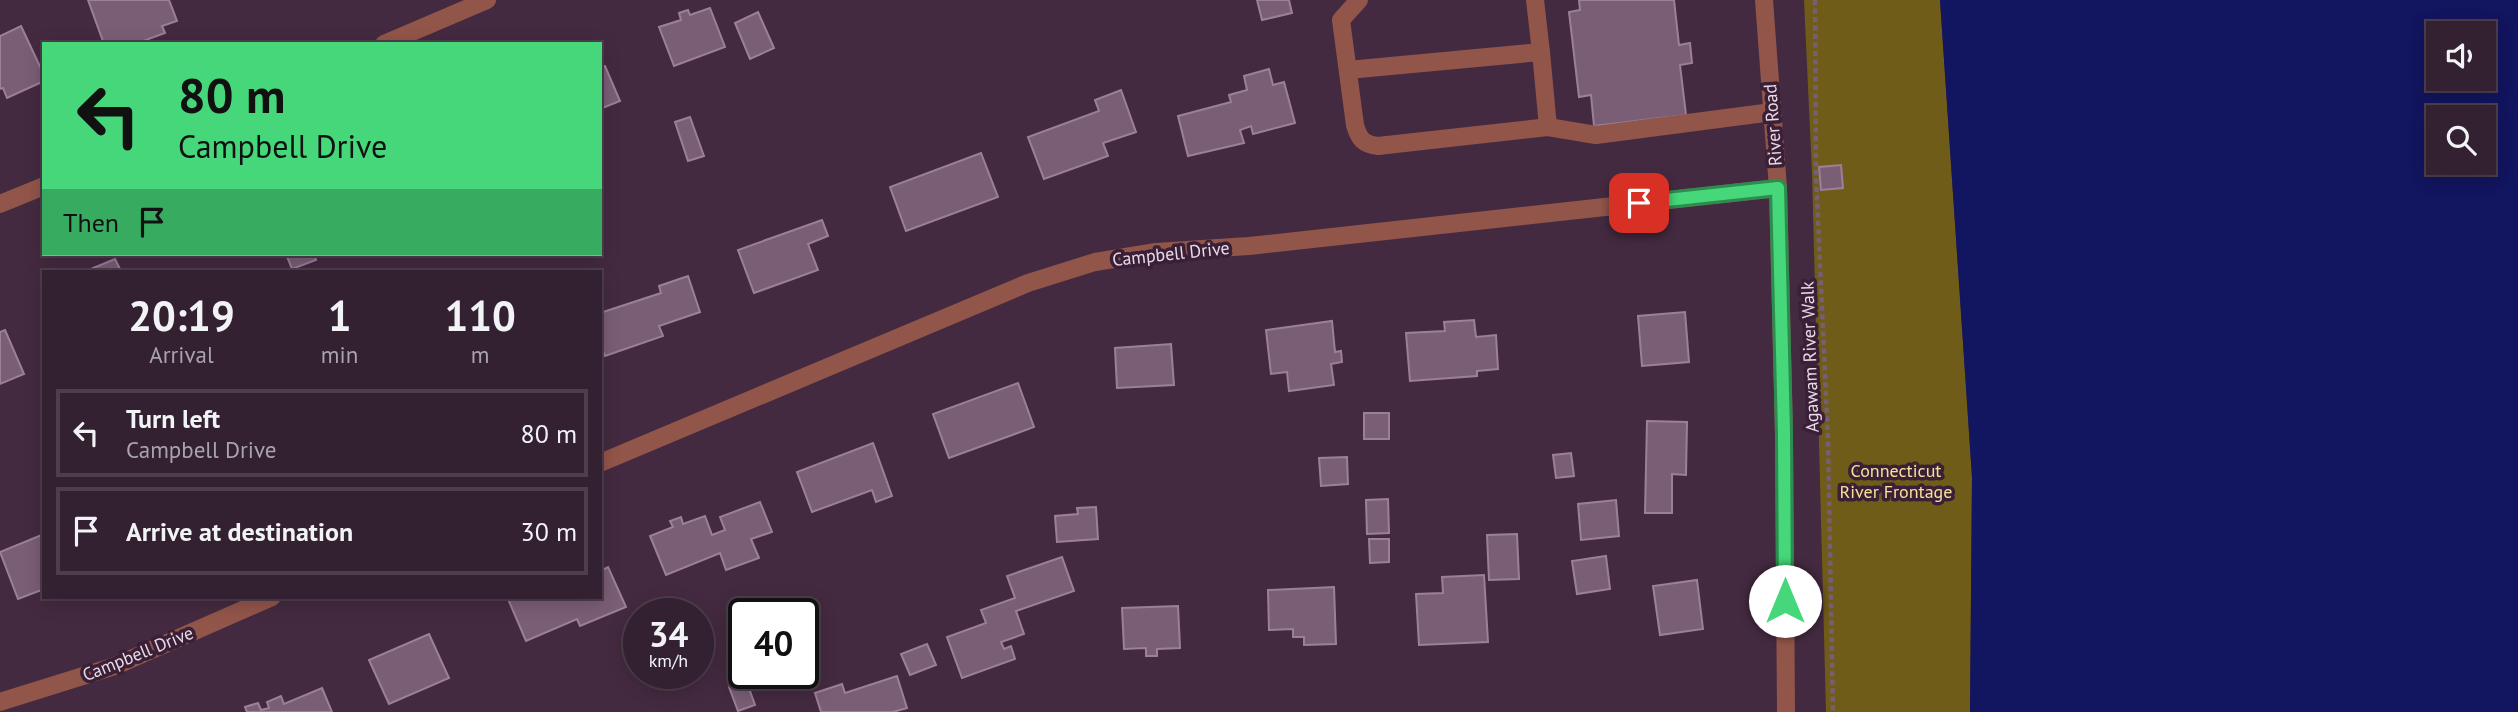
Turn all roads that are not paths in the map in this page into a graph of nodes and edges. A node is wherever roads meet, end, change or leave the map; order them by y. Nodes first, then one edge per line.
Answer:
1 (487, 0) edge
2 (1359, 0) edge
3 (1535, 0) edge
4 (1764, 0) edge
5 (389, 42) edge
6 (1541, 52) junction
7 (1348, 70) junction
8 (1772, 112) junction
9 (1548, 127) junction
10 (42, 187) edge
11 (1778, 188) junction
12 (0, 204) edge
13 (602, 462) edge
14 (267, 599) edge
15 (0, 702) edge
16 (1786, 712) edge

1 - 5 street
2 - 7 street
3 - 6 street
4 - 8 street, River Road
6 - 7 street
6 - 9 street
7 - 9 street
8 - 9 street
8 - 11 street, River Road
10 - 12 street
11 - 13 street, Campbell Drive
11 - 16 street, River Road
14 - 15 street, Campbell Drive

